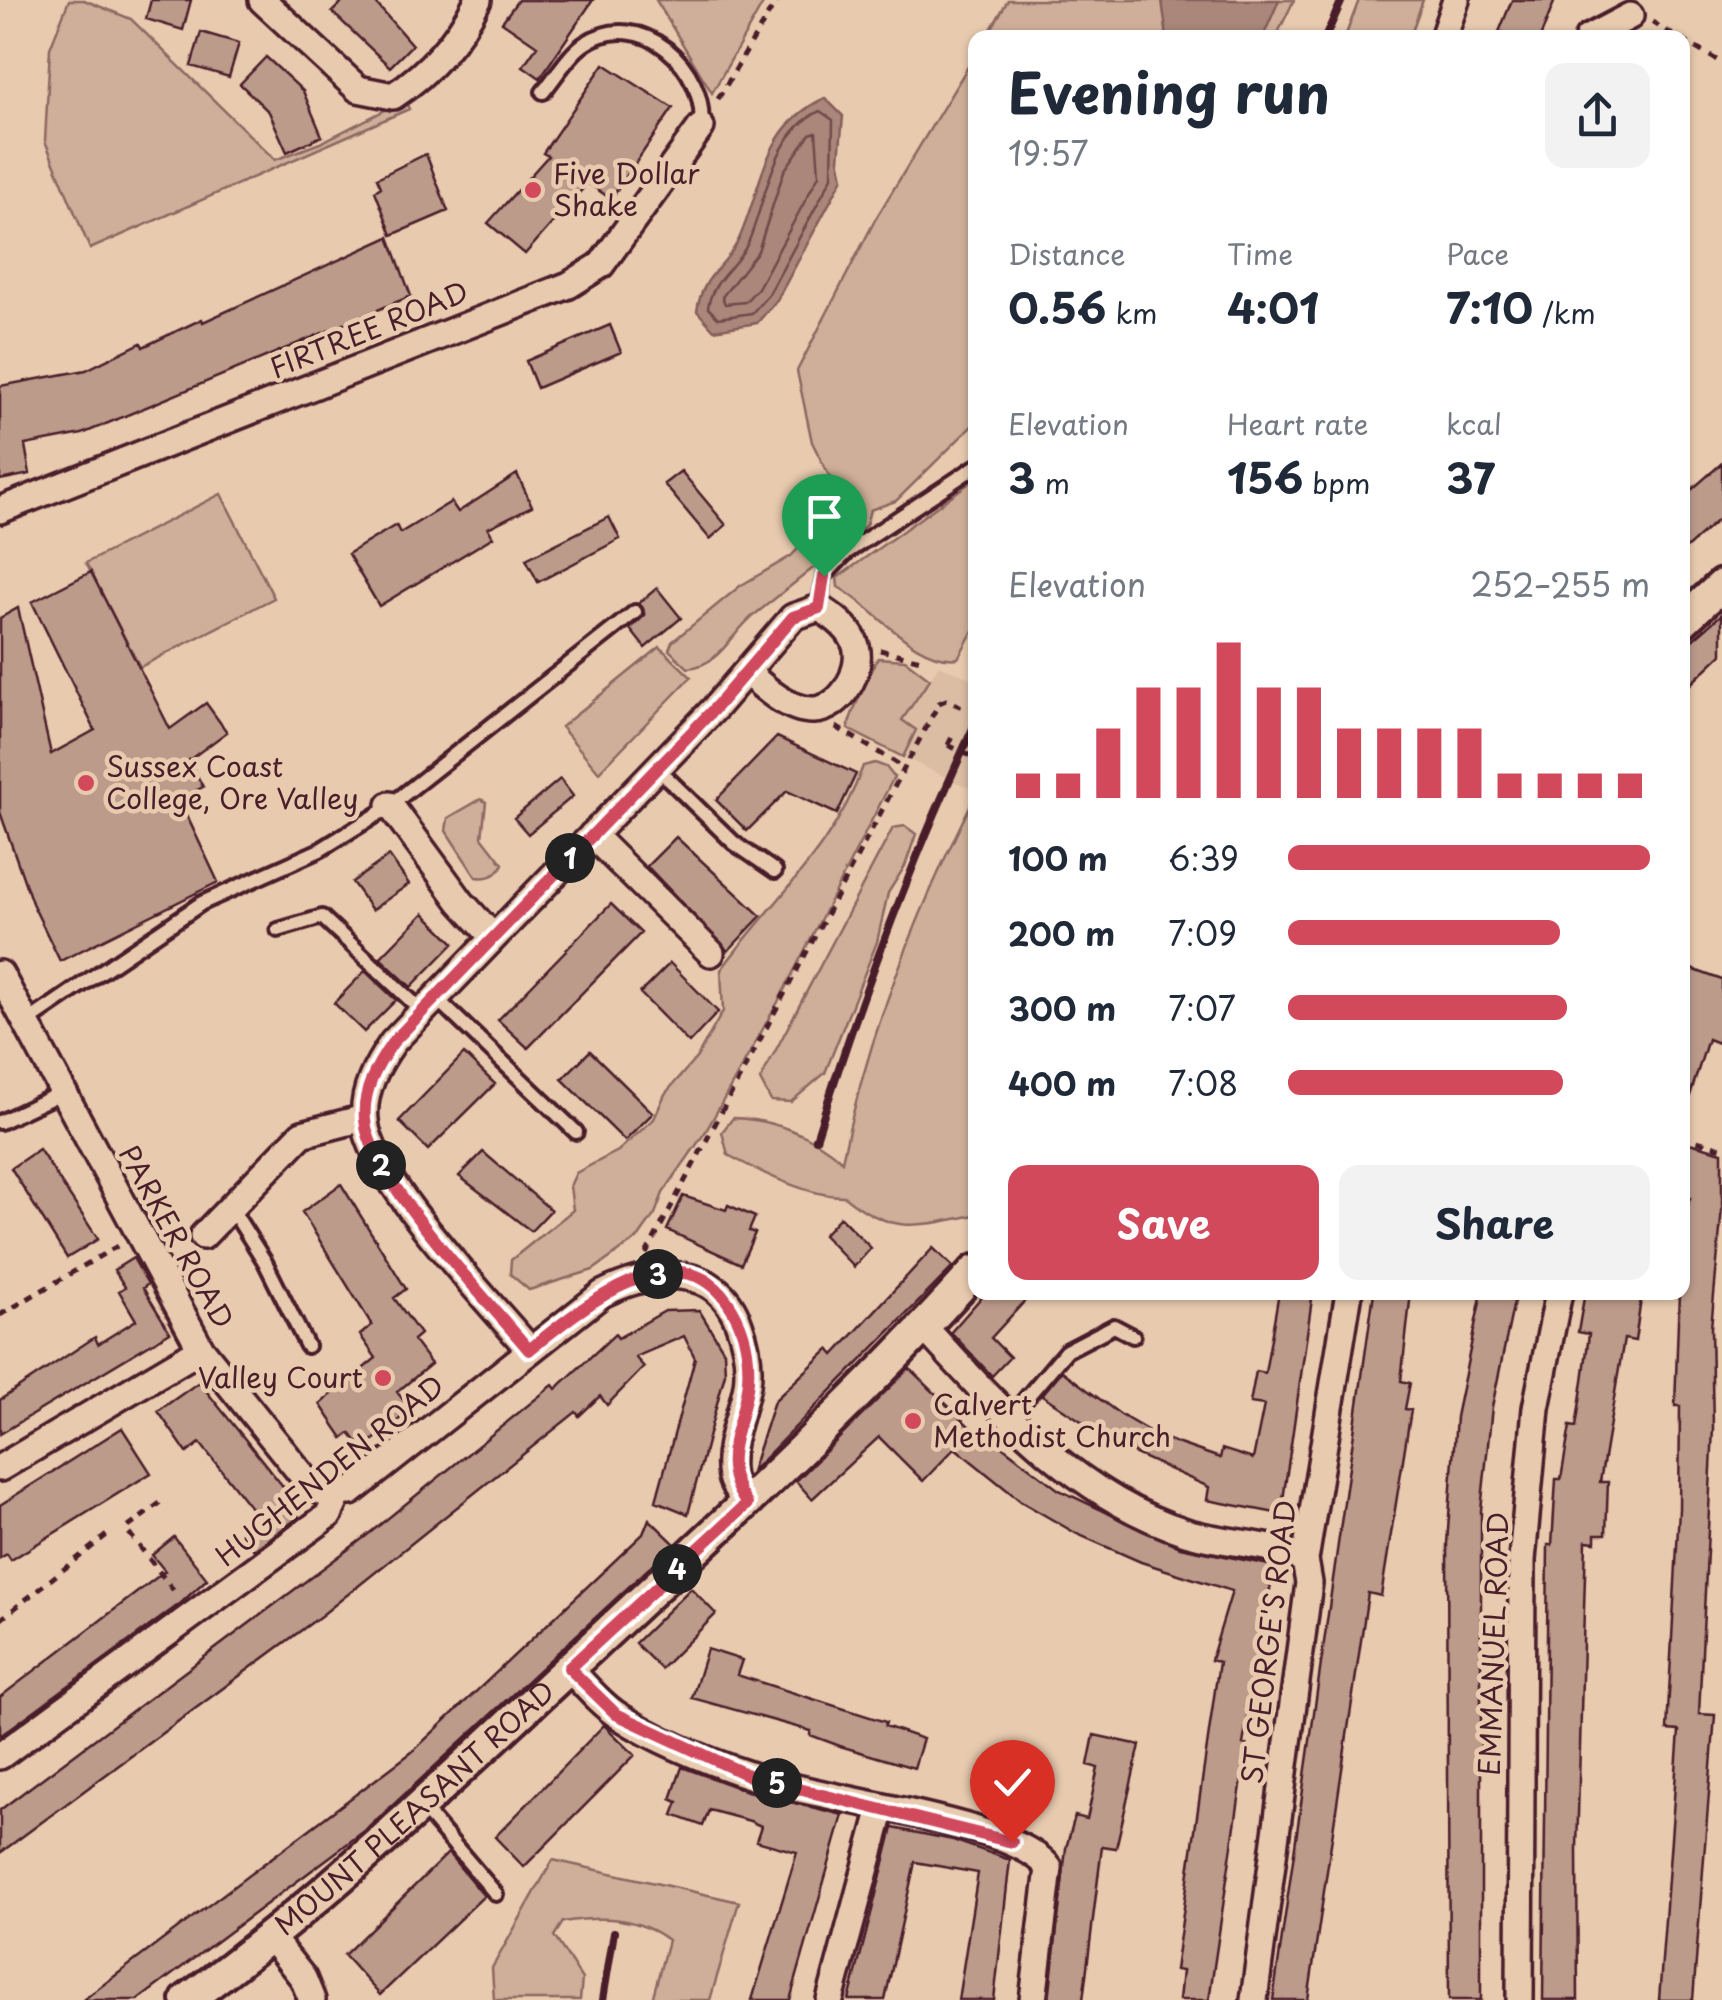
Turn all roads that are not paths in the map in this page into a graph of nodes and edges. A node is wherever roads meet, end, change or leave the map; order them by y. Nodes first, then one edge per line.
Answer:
1 (262, 0) edge
2 (478, 0) edge
3 (1456, 0) edge
4 (1630, 16) dead end
5 (1447, 30) edge
6 (1603, 30) edge
7 (543, 92) dead end
8 (701, 127) joint
9 (968, 472) edge
10 (0, 510) edge
11 (1722, 585) edge
12 (819, 608) junction
13 (635, 612) dead end
14 (1690, 615) edge
15 (747, 672) junction
16 (657, 768) junction
17 (390, 806) junction
18 (592, 835) junction
19 (776, 870) dead end
20 (278, 930) dead end
21 (493, 937) junction
22 (711, 953) dead end
23 (0, 974) edge
24 (430, 1006) junction
25 (27, 1022) junction
26 (63, 1092) junction
27 (364, 1118) junction
28 (0, 1122) edge
29 (576, 1132) dead end
30 (231, 1208) junction
31 (203, 1236) dead end
32 (968, 1279) edge
33 (1348, 1300) edge
34 (1557, 1300) edge
35 (924, 1328) junction
36 (1132, 1336) dead end
37 (306, 1346) dead end
38 (202, 1349) junction
39 (529, 1350) junction
40 (1010, 1417) junction
41 (0, 1468) edge
42 (338, 1496) junction
43 (747, 1504) junction
44 (1305, 1560) junction
45 (569, 1668) junction
46 (0, 1756) edge
47 (422, 1807) junction
48 (882, 1808) junction
49 (496, 1894) dead end
50 (272, 1938) junction
51 (187, 2000) edge
52 (312, 2000) edge
53 (830, 2000) edge
54 (1033, 2000) edge
55 (1254, 2000) edge
56 (1520, 2000) edge

1 - 2 street
3 - 5 street
4 - 6 street
7 - 8 lane
8 - 10 street, FIRTREE ROAD
9 - 12 lane
11 - 14 street
12 - 15 street
12 - 15 street
13 - 17 lane
15 - 16 street
16 - 18 street
16 - 19 lane
17 - 21 street
17 - 25 lane
18 - 21 street
18 - 22 street
20 - 24 lane
21 - 24 street
23 - 25 street, PARKER ROAD
24 - 27 street
24 - 29 lane
25 - 26 street, PARKER ROAD
26 - 28 lane
26 - 38 street, PARKER ROAD
27 - 30 street
27 - 39 street
30 - 31 street
30 - 37 lane
32 - 35 street, MOUNT PLEASANT ROAD
33 - 44 street, ST GEORGE'S ROAD
34 - 56 street, EMMANUEL ROAD
35 - 40 street
35 - 43 street, MOUNT PLEASANT ROAD
36 - 40 lane
38 - 41 street
38 - 42 street, PARKER ROAD
39 - 42 street, HUGHENDEN ROAD
39 - 43 street, HUGHENDEN ROAD
40 - 44 street
42 - 46 street, HUGHENDEN ROAD
43 - 45 street, MOUNT PLEASANT ROAD
44 - 55 street, ST GEORGE'S ROAD
45 - 47 street, MOUNT PLEASANT ROAD
45 - 48 street
47 - 49 lane
47 - 50 street, MOUNT PLEASANT ROAD
48 - 53 street
48 - 54 street
50 - 51 street, MOUNT PLEASANT ROAD
50 - 52 street

